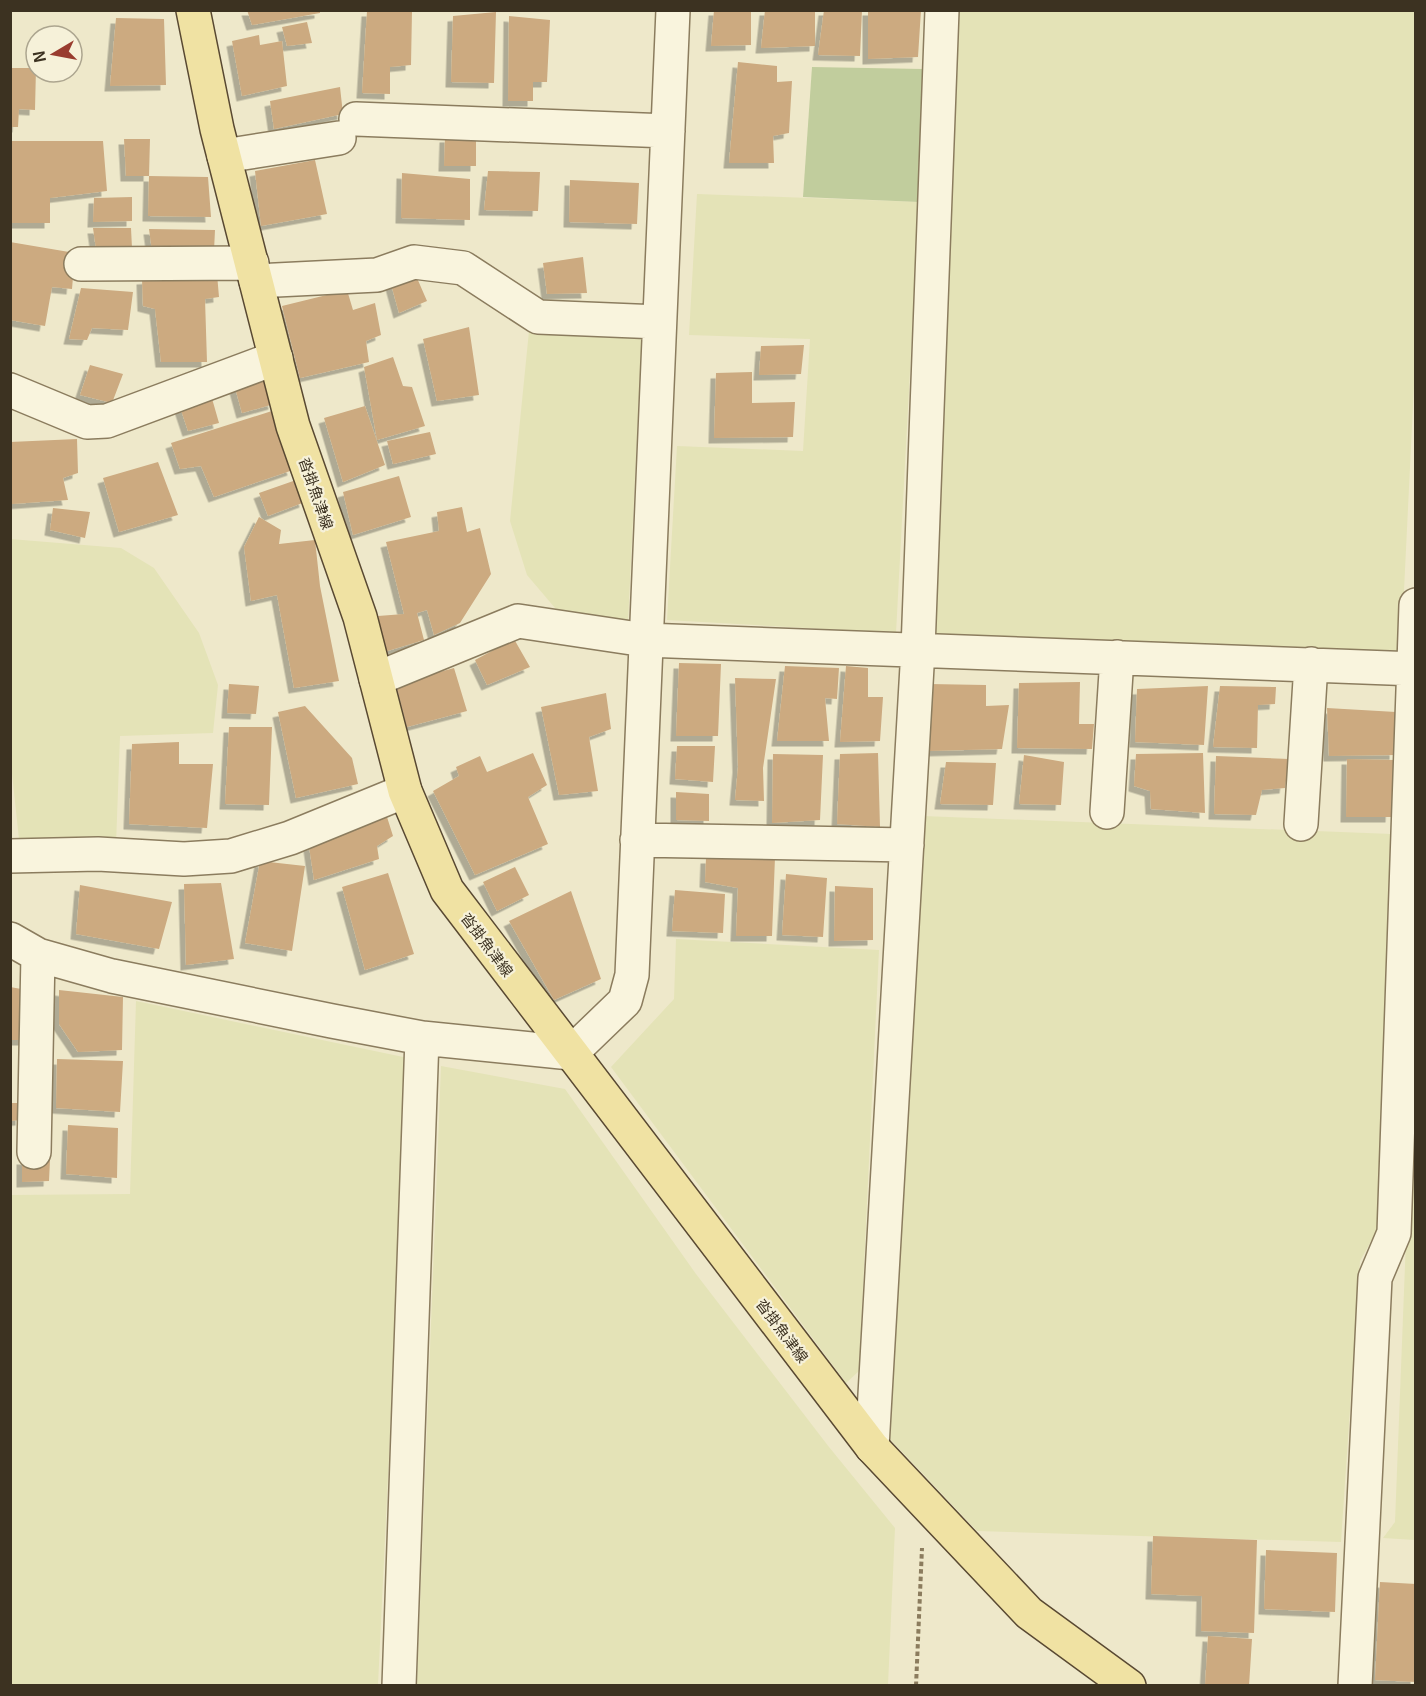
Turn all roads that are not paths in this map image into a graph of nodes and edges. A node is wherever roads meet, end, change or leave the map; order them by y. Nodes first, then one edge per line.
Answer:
1 (193, 10) edge
2 (673, 10) edge
3 (942, 10) edge
4 (668, 131) junction
5 (224, 156) junction
6 (81, 264) dead end
7 (254, 272) junction
8 (659, 322) junction
9 (276, 358) junction
10 (10, 390) edge
11 (1416, 605) edge
12 (645, 640) junction
13 (918, 649) junction
14 (1116, 657) junction
15 (1311, 664) junction
16 (1414, 669) edge
17 (376, 680) junction
18 (405, 791) junction
19 (1107, 812) dead end
20 (1301, 824) dead end
21 (638, 840) junction
22 (907, 845) junction
23 (10, 856) edge
24 (10, 939) edge
25 (38, 955) junction
26 (423, 1038) junction
27 (571, 1053) junction
28 (34, 1152) dead end
29 (873, 1447) junction
30 (399, 1686) edge
31 (1130, 1686) edge
32 (1355, 1686) edge

1 - 5 main road, 沓掛魚津線
2 - 4 street
3 - 13 street
4 - 5 street
4 - 8 street
5 - 7 main road, 沓掛魚津線
6 - 7 street
7 - 8 street
7 - 9 main road, 沓掛魚津線
8 - 12 street
9 - 10 street
9 - 17 main road, 沓掛魚津線
11 - 16 street
12 - 13 street
12 - 17 street
12 - 21 street
13 - 14 street
13 - 22 street
14 - 15 street
14 - 19 street
15 - 16 street
15 - 20 street
16 - 32 street
17 - 18 main road, 沓掛魚津線
18 - 23 street
18 - 27 main road, 沓掛魚津線
21 - 22 street
21 - 27 street
22 - 29 street
24 - 25 street
25 - 26 street
25 - 28 street
26 - 27 street
26 - 30 street
27 - 29 main road, 沓掛魚津線
29 - 31 main road, 沓掛魚津線

